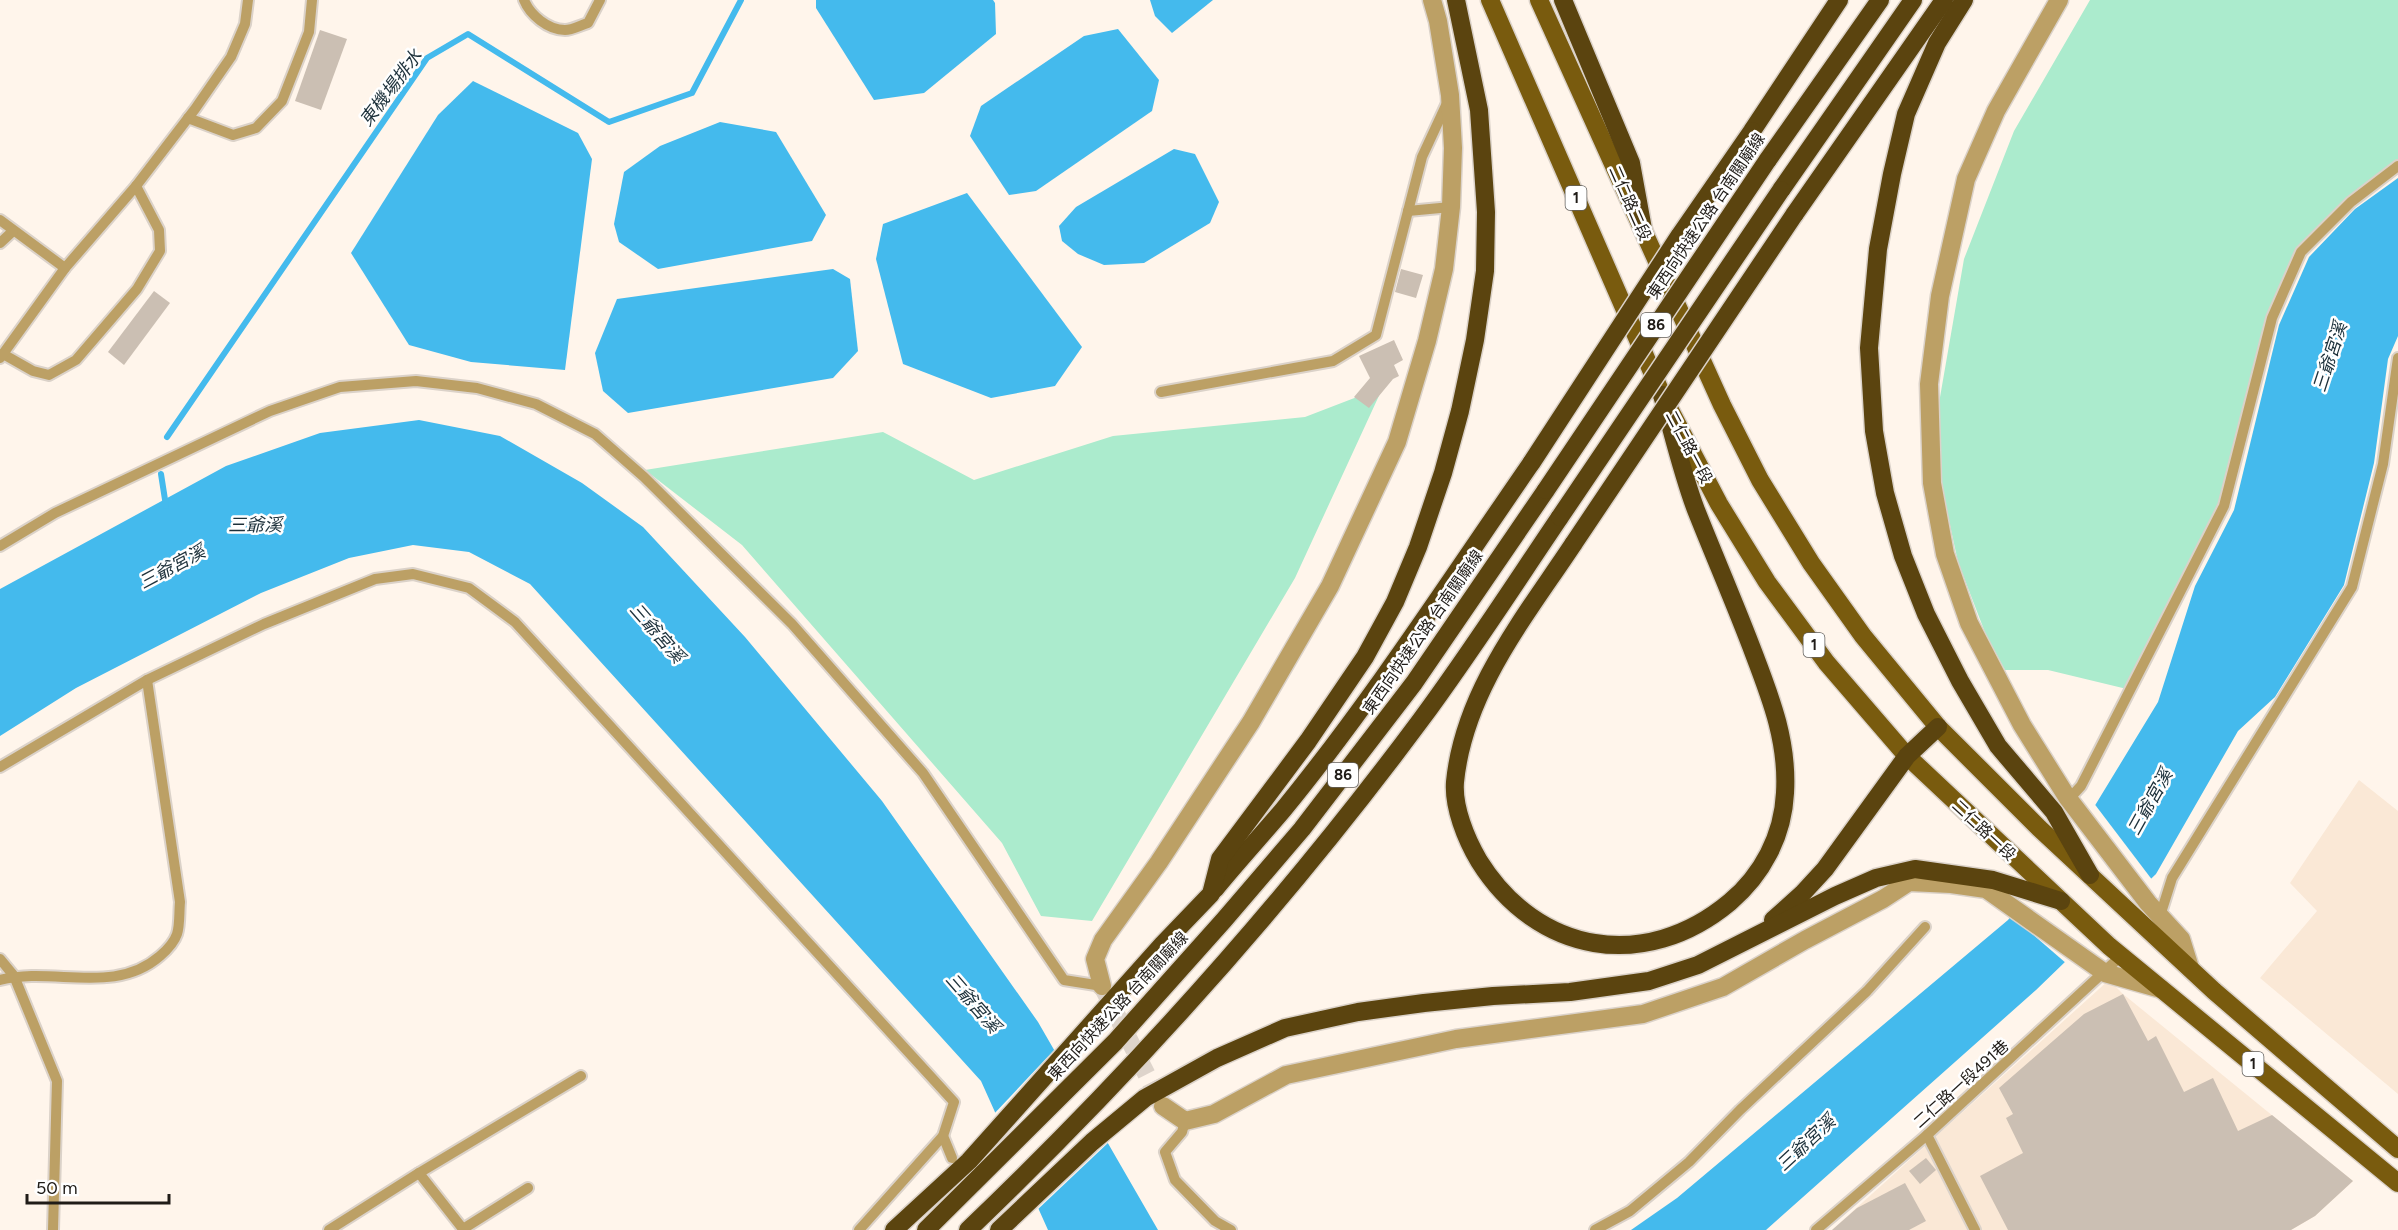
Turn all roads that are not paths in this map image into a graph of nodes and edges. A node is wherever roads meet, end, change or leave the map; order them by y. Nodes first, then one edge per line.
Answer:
1 (248, 0) edge
2 (312, 0) edge
3 (524, 0) edge
4 (600, 0) edge
5 (1432, 0) edge
6 (1456, 0) edge
7 (1490, 0) edge
8 (1539, 0) edge
9 (1563, 0) edge
10 (1839, 0) edge
11 (1880, 0) edge
12 (1913, 0) edge
13 (1944, 0) edge
14 (1964, 0) edge
15 (2059, 0) edge
16 (1450, 95) junction
17 (188, 118) junction
18 (2398, 166) edge
19 (136, 186) junction
20 (1451, 207) junction
21 (1408, 211) junction
22 (0, 220) edge
23 (1642, 229) junction
24 (13, 231) junction
25 (0, 243) edge
26 (65, 268) junction
27 (2, 356) edge
28 (2398, 358) edge
29 (1161, 393) dead end
30 (1662, 395) junction
31 (0, 546) edge
32 (147, 680) junction
33 (1938, 727) junction
34 (1907, 756) junction
35 (0, 767) edge
36 (2073, 794) junction
37 (2090, 875) junction
38 (1990, 885) junction
39 (1210, 894) junction
40 (2061, 901) junction
41 (2154, 909) junction
42 (1925, 927) dead end
43 (1748, 940) junction
44 (2115, 951) junction
45 (0, 959) edge
46 (2099, 968) junction
47 (2190, 968) junction
48 (14, 976) junction
49 (0, 980) edge
50 (1102, 986) joint
51 (2161, 989) junction
52 (581, 1076) dead end
53 (1163, 1106) tunnel mouth
54 (1185, 1121) junction
55 (1927, 1135) junction
56 (943, 1136) junction
57 (2398, 1149) edge
58 (961, 1160) junction
59 (419, 1173) junction
60 (2398, 1183) edge
61 (528, 1188) dead end
62 (1001, 1228) edge
63 (54, 1230) edge
64 (329, 1230) edge
65 (859, 1230) edge
66 (894, 1230) edge
67 (926, 1230) edge
68 (968, 1230) edge
69 (1230, 1230) edge
70 (1595, 1230) edge
71 (1816, 1230) edge
72 (1976, 1230) edge

1 - 17 lane
2 - 17 lane
3 - 4 lane
5 - 16 street
6 - 39 highway
7 - 30 main road, 1
8 - 23 main road, 二仁路二段 / 1
9 - 23 highway
10 - 39 highway, bridge
11 - 67 highway, 東西向快速公路 台南關廟線 / 86, bridge
12 - 68 highway, 86, bridge
13 - 30 highway, bridge
14 - 37 highway
15 - 36 street
16 - 20 street
16 - 21 lane
17 - 19 lane
18 - 36 lane
19 - 26 lane
19 - 27 lane
20 - 21 lane
20 - 50 street
21 - 29 lane
22 - 24 lane
23 - 33 main road, 二仁路二段 / 1
24 - 25 lane
24 - 26 lane
26 - 27 lane
28 - 41 lane
30 - 34 main road, 二仁路一段 / 1
31 - 50 lane
32 - 35 lane
32 - 48 lane
32 - 56 lane
33 - 34 highway
33 - 37 main road, 1
34 - 40 main road, 二仁路一段 / 1
34 - 43 highway
36 - 41 street
37 - 47 main road, 1
38 - 40 highway
38 - 43 highway
38 - 46 street
38 - 54 street
39 - 58 highway
40 - 44 main road, 二仁路一段 / 1
41 - 47 street
42 - 70 lane
43 - 62 highway
44 - 46 lane, 二仁路一段491巷
44 - 51 main road, 二仁路一段 / 1
45 - 48 lane
46 - 51 street
46 - 55 lane, 二仁路一段491巷
47 - 57 main road, 1
48 - 49 lane
48 - 63 lane
51 - 60 main road, 二仁路一段 / 1
52 - 59 lane
53 - 54 street
54 - 69 lane
55 - 71 lane, 二仁路一段491巷
55 - 72 lane
56 - 58 lane
56 - 65 lane
58 - 66 highway
59 - 61 lane
59 - 64 lane

